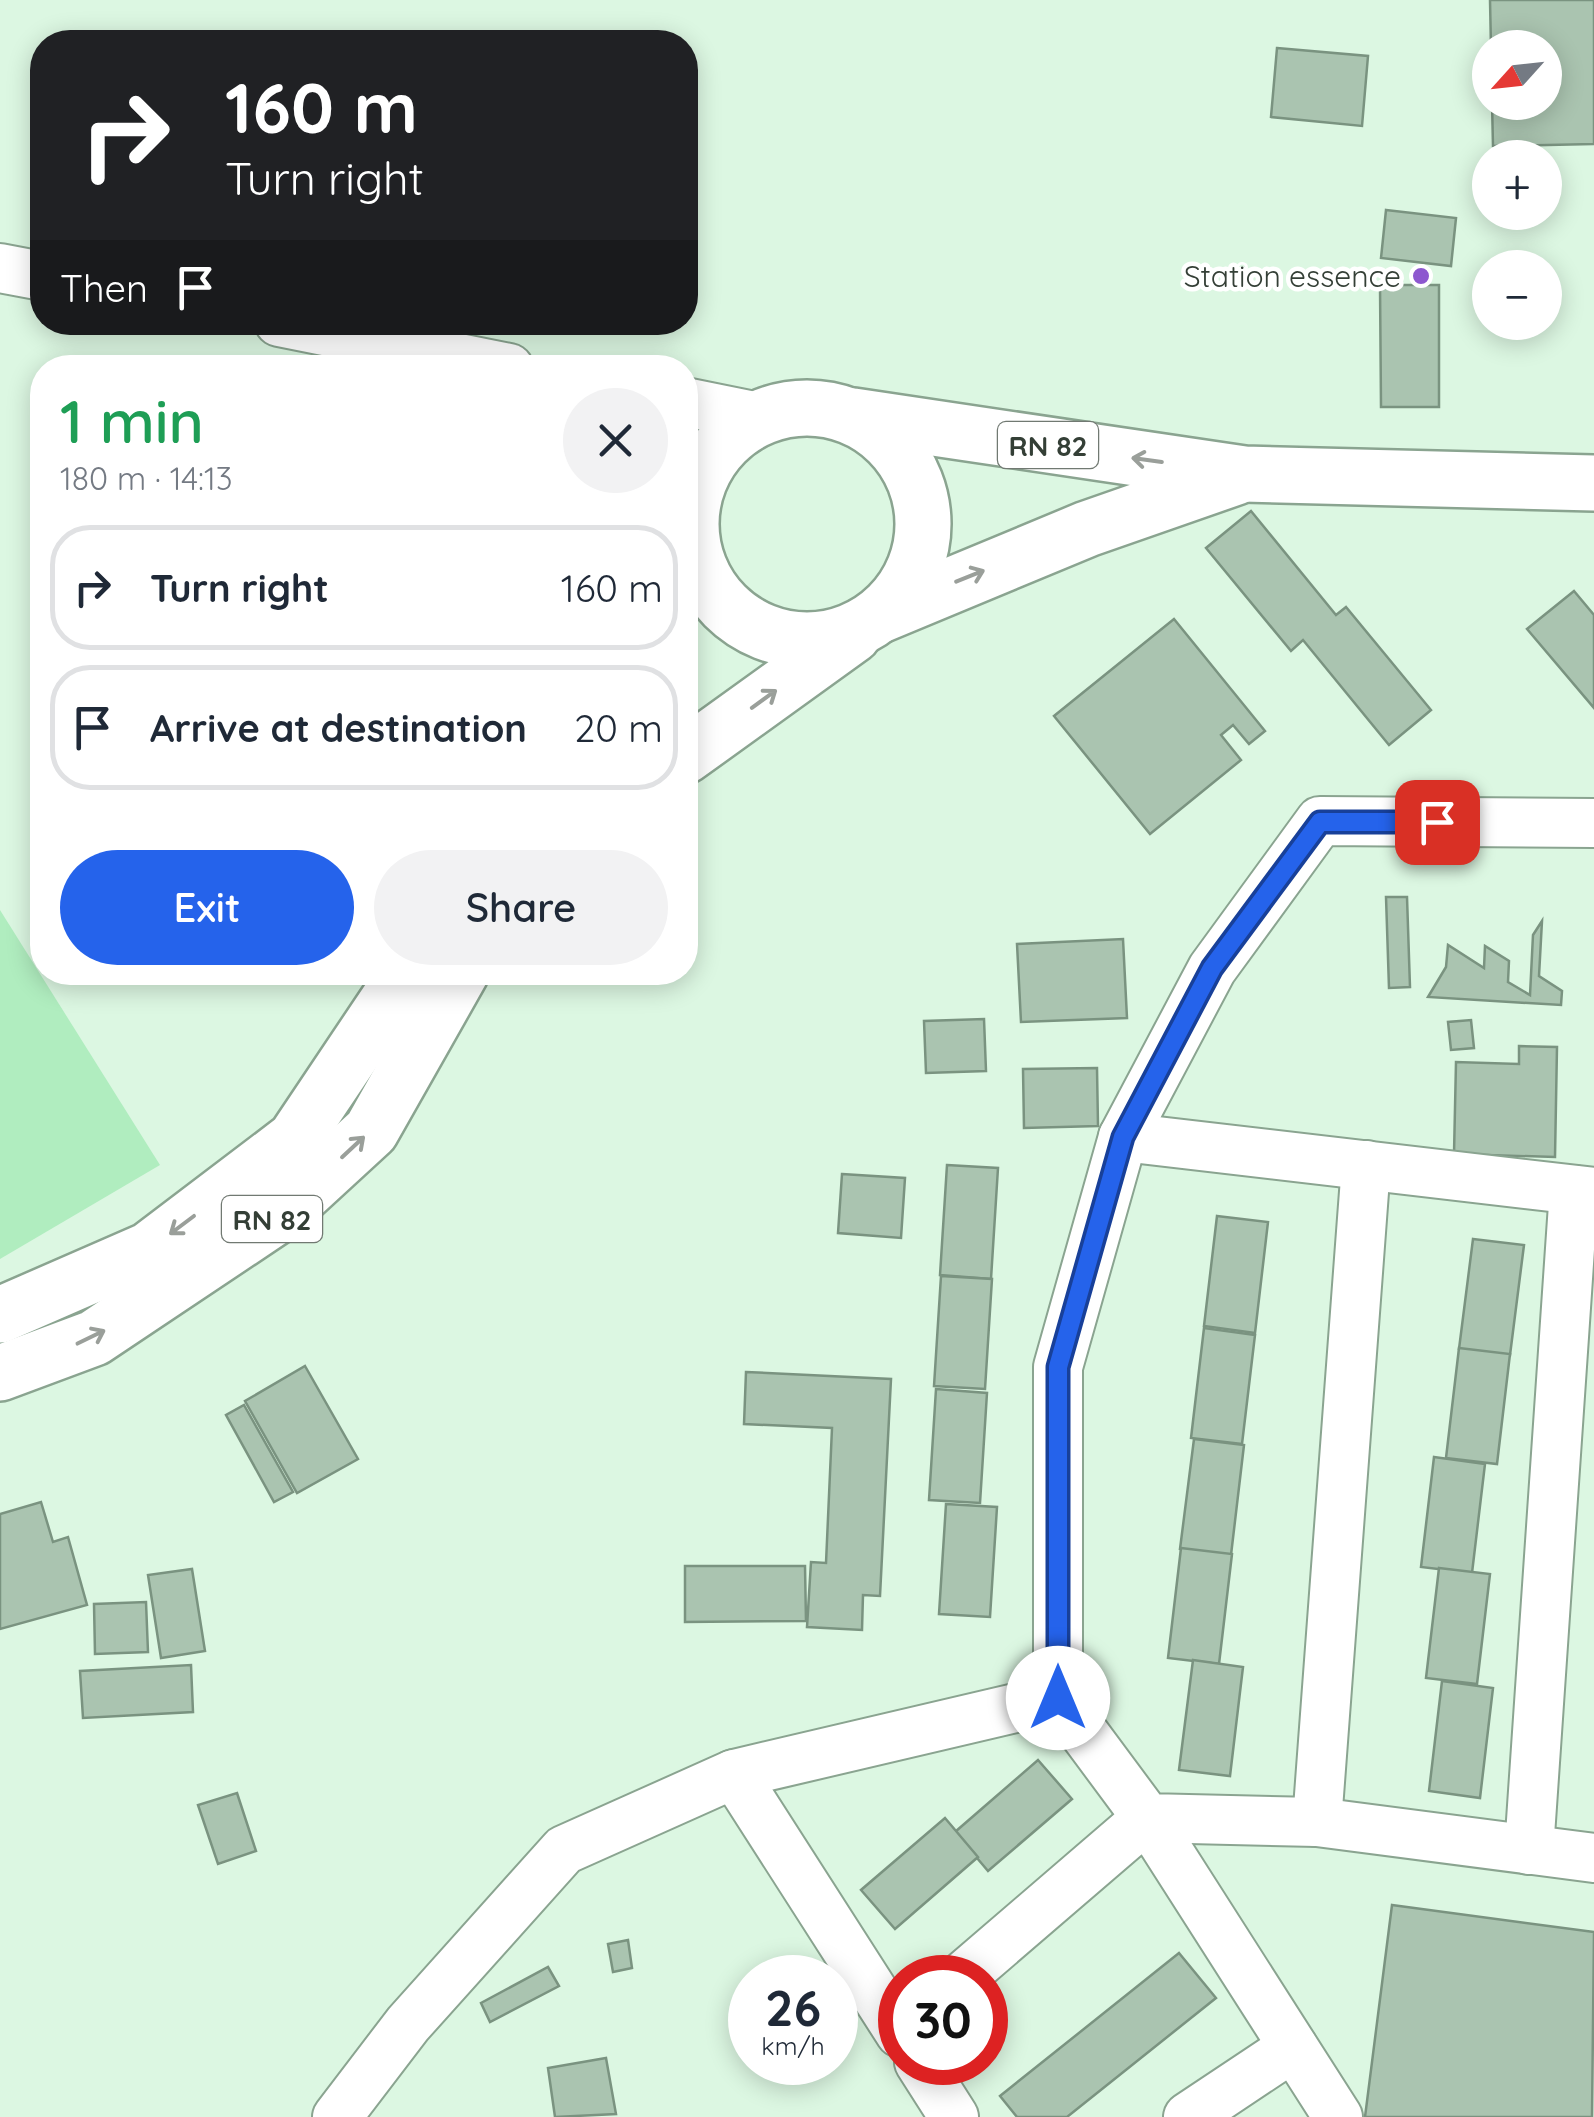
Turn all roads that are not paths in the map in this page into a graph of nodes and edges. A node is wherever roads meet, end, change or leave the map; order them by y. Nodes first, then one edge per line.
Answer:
1 (0, 268) edge
2 (30, 274) edge
3 (344, 335) edge
4 (443, 355) edge
5 (698, 405) edge
6 (853, 416) junction
7 (760, 417) junction
8 (1244, 474) junction
9 (1594, 484) edge
10 (698, 486) edge
11 (698, 560) edge
12 (874, 619) junction
13 (698, 747) edge
14 (1594, 823) edge
15 (398, 985) edge
16 (454, 985) edge
17 (1123, 1137) junction
18 (1366, 1165) junction
19 (1584, 1191) edge
20 (0, 1314) edge
21 (0, 1373) edge
22 (1058, 1698) junction
23 (734, 1774) junction
24 (1147, 1818) junction
25 (1316, 1822) junction
26 (1529, 1850) junction
27 (1594, 1858) edge
28 (988, 1955) edge
29 (878, 1998) edge
30 (1293, 2047) junction
31 (934, 2085) edge
32 (337, 2117) edge
33 (954, 2117) edge
34 (1188, 2117) edge
35 (1338, 2117) edge

1 - 2 street
3 - 4 street
5 - 7 street
6 - 7 main road
8 -> 6 main road, RN 82
6 - 12 main road
7 - 10 main road
8 - 9 main road, RN 82
12 -> 8 main road, RN 82
11 - 12 main road
13 -> 12 main road, RN 82
14 - 17 street
15 -> 20 main road, RN 82
21 -> 16 main road, RN 82
17 - 18 street
17 - 22 street
18 - 19 street
18 - 25 street
19 - 26 street
22 - 23 street
22 - 24 street
23 - 29 street
23 - 32 street
24 - 25 street
24 - 28 street
24 - 30 street
25 - 26 street
26 - 27 street
30 - 34 street
30 - 35 street
31 - 33 street

